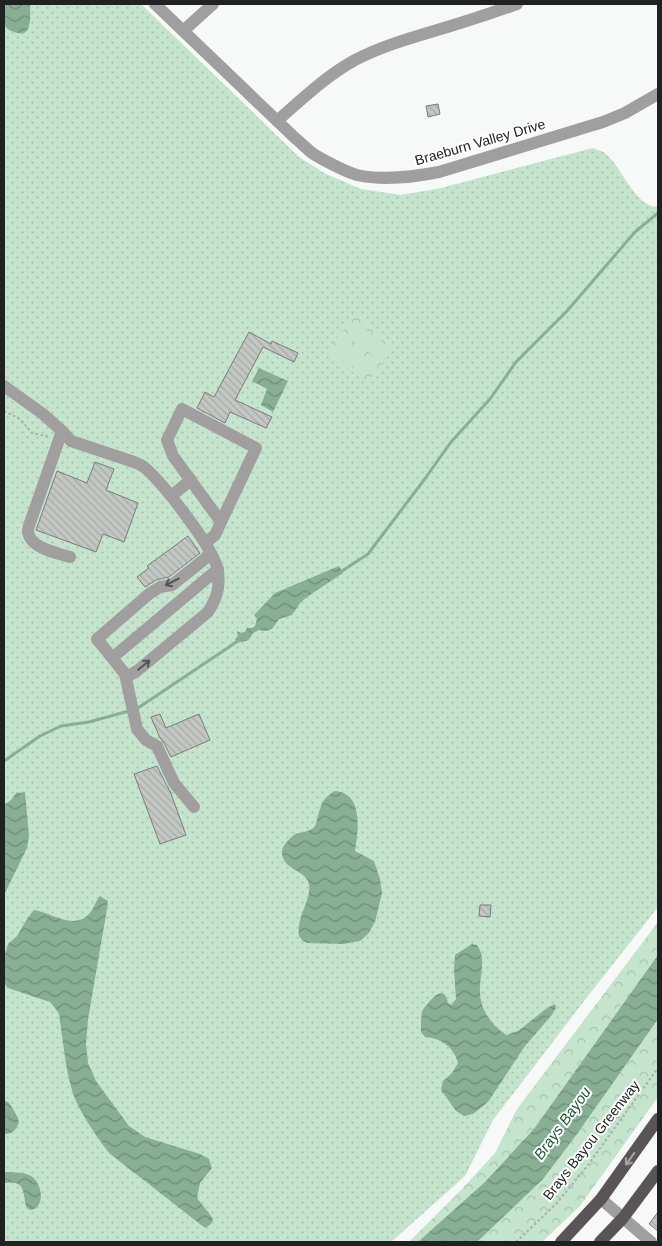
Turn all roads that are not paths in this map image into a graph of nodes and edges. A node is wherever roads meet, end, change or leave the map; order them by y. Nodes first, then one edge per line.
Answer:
1 (155, 4) edge
2 (212, 4) edge
3 (517, 4) edge
4 (183, 31) junction
5 (658, 94) edge
6 (277, 121) junction
7 (4, 386) edge
8 (61, 435) junction
9 (191, 480) junction
10 (170, 496) junction
11 (221, 522) junction
12 (208, 548) junction
13 (70, 557) dead end
14 (218, 569) junction
15 (112, 658) junction
16 (125, 674) junction
17 (194, 807) dead end
18 (658, 1119) edge
19 (658, 1171) edge
20 (601, 1199) junction
21 (623, 1218) junction
22 (561, 1242) edge
23 (600, 1242) edge
24 (651, 1242) edge

1 - 4 street, Braeburn Valley Drive
2 - 4 street
3 - 6 street
4 - 6 street, Braeburn Valley Drive
5 - 6 street, Braeburn Valley Drive
7 - 8 street
8 - 10 street
8 - 13 street
9 - 10 street
9 - 11 street
9 - 11 street
10 - 12 street
11 - 12 street
12 - 14 street
12 -> 15 street
14 - 15 street
16 -> 14 street
15 - 16 street
16 - 17 street
18 -> 20 main road
19 - 21 main road
20 - 21 street
20 - 22 main road
21 - 23 main road
21 - 24 street

